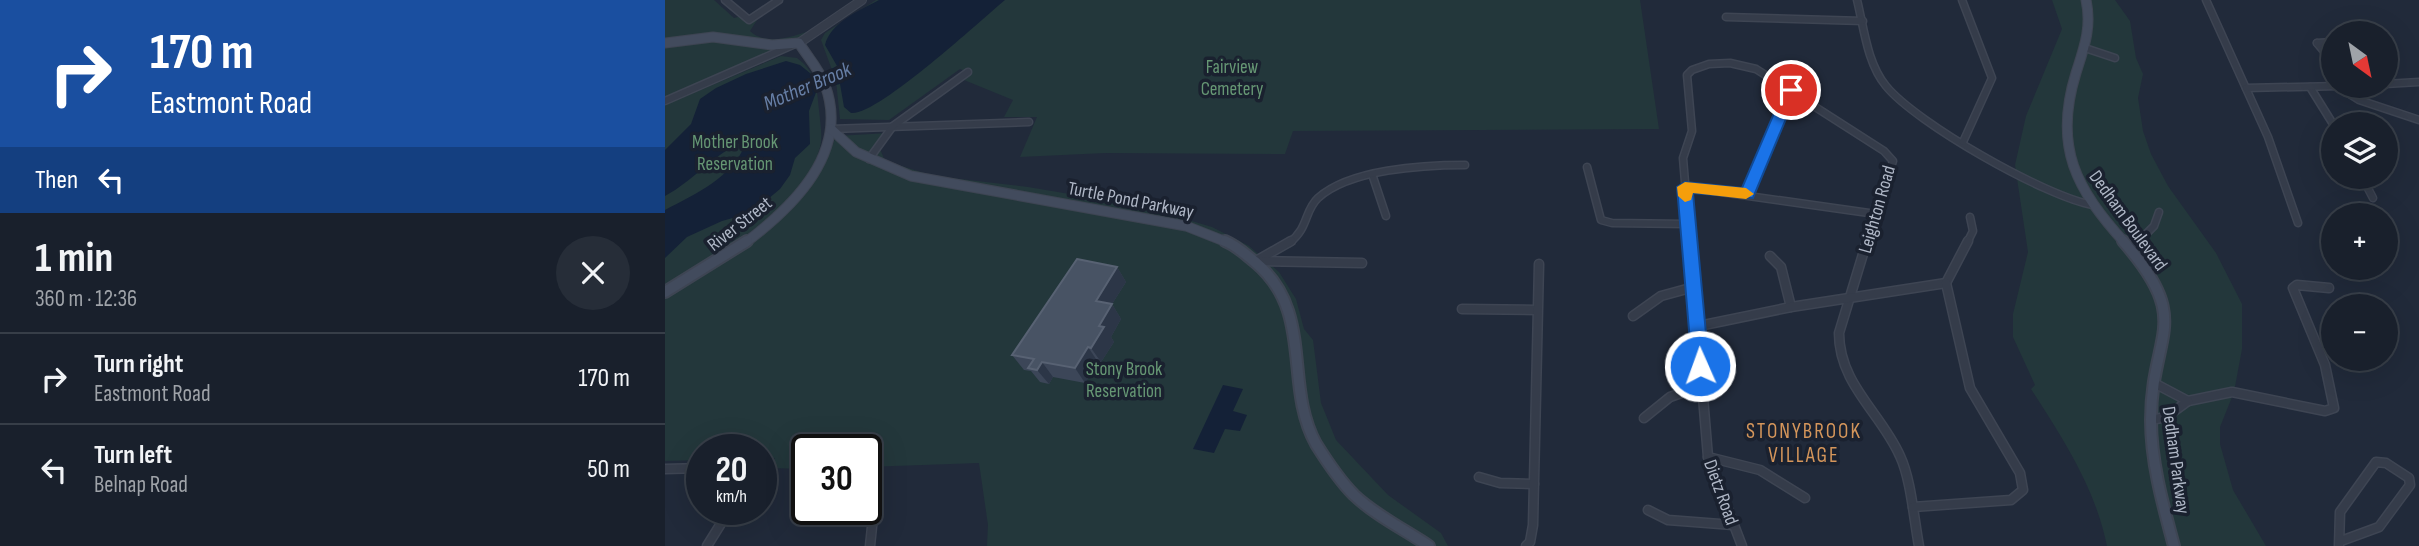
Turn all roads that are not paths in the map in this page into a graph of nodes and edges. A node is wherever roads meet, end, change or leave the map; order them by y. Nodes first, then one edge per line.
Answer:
1 (725, 0) edge
2 (779, 0) edge
3 (862, 0) edge
4 (1857, 0) edge
5 (1962, 0) edge
6 (2086, 0) edge
7 (2206, 0) edge
8 (1726, 17) dead end
9 (1863, 21) junction
10 (665, 43) edge
11 (799, 43) junction
12 (2085, 48) junction
13 (2115, 58) dead end
14 (968, 72) dead end
15 (2419, 82) edge
16 (2398, 83) edge
17 (2310, 87) junction
18 (2321, 87) edge
19 (2246, 88) junction
20 (1791, 90) junction
21 (2356, 98) edge
22 (665, 102) edge
23 (2326, 112) edge
24 (2419, 120) edge
25 (1029, 122) dead end
26 (893, 126) junction
27 (831, 130) junction
28 (1963, 142) junction
29 (830, 146) junction
30 (856, 152) junction
31 (869, 159) junction
32 (1465, 164) dead end
33 (1587, 167) dead end
34 (1373, 177) junction
35 (1685, 187) junction
36 (2368, 189) edge
37 (1748, 194) junction
38 (2373, 198) dead end
39 (2093, 205) junction
40 (2159, 212) dead end
41 (1876, 214) junction
42 (1386, 216) dead end
43 (1970, 217) dead end
44 (2298, 223) dead end
45 (1687, 224) junction
46 (2132, 248) junction
47 (1770, 256) dead end
48 (1256, 261) junction
49 (1362, 263) dead end
50 (1539, 264) dead end
51 (1946, 284) junction
52 (1694, 287) junction
53 (2329, 288) dead end
54 (665, 292) edge
55 (2161, 295) joint
56 (1849, 298) junction
57 (1791, 307) junction
58 (1462, 309) dead end
59 (1537, 310) junction
60 (1633, 316) dead end
61 (1699, 326) junction
62 (2154, 383) junction
63 (1701, 386) junction
64 (2188, 401) junction
65 (1644, 418) dead end
66 (2151, 420) junction
67 (1708, 457) junction
68 (686, 468) edge
69 (665, 469) edge
70 (1479, 477) dead end
71 (1534, 484) junction
72 (1805, 498) dead end
73 (1913, 507) junction
74 (1648, 510) dead end
75 (720, 525) edge
76 (872, 525) edge
77 (1733, 525) junction
78 (2340, 544) edge
79 (706, 546) edge
80 (870, 546) edge
81 (1429, 546) edge
82 (1526, 546) edge
83 (1742, 546) edge
84 (1919, 546) edge
85 (2174, 546) edge

1 - 2 street
3 - 11 street
4 - 9 street
5 - 28 street
6 - 12 main road, Dedham Boulevard
7 - 19 street
8 - 9 street
9 - 28 street
10 - 11 main road
11 - 22 street
11 - 27 main road, River Street
12 - 13 street
12 - 39 main road, Dedham Boulevard
14 - 26 street
15 - 16 street
17 - 18 street
17 - 19 street
17 - 23 street
19 - 44 street
20 - 35 street, Leighton Road
20 - 37 street
20 - 41 street, Leighton Road
21 - 24 street
25 - 26 street
26 - 27 street
26 - 31 street
27 - 29 main road, River Street
27 - 30 main road, Turtle Pond Parkway
28 - 39 street
29 - 30 main road, Turtle Pond Parkway
29 - 54 main road, River Street
30 - 31 main road, Turtle Pond Parkway
31 - 48 main road, Turtle Pond Parkway
32 - 34 street
33 - 45 street
34 - 42 street
34 - 48 street
35 - 37 street
35 - 45 street, Dietz Road
36 - 38 street
37 - 41 street
39 - 46 main road, Dedham Boulevard
40 - 46 street
41 - 56 street, Leighton Road
43 - 51 street
45 - 52 street, Dietz Road
46 - 55 main road, Dedham Boulevard
47 - 57 street
48 - 49 street
48 - 81 main road, Turtle Pond Parkway
50 - 59 street
51 - 56 street
51 - 73 street
52 - 60 street
52 - 61 street, Dietz Road
53 - 64 street
55 - 62 main road, Dedham Parkway
56 - 57 street
56 - 73 street, Leighton Road
57 - 61 street
58 - 59 street
59 - 71 street
61 - 63 street, Dietz Road
62 - 64 street
62 - 66 main road, Dedham Parkway
63 - 65 street
63 - 67 street, Dietz Road
64 - 66 street
66 - 85 main road, Dedham Parkway
67 - 72 street
67 - 77 street, Dietz Road
68 - 69 street
70 - 71 street
71 - 82 street
73 - 84 street, Leighton Road
74 - 77 street
75 - 79 street
76 - 80 street
77 - 83 street, Dietz Road
78 - 78 street

